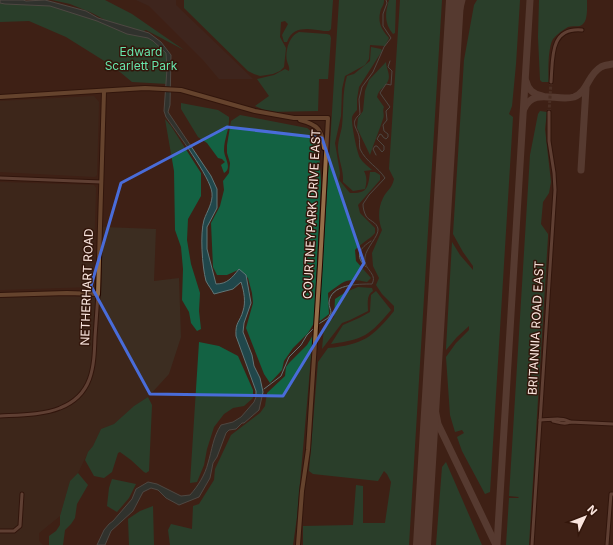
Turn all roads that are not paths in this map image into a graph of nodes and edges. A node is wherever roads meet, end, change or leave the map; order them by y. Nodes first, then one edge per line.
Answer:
1 (582, 30) dead end
2 (551, 82) tunnel mouth
3 (104, 91) junction
4 (0, 97) edge
5 (549, 112) tunnel mouth
6 (294, 118) junction
7 (325, 158) junction
8 (0, 178) edge
9 (101, 182) junction
10 (98, 294) junction
11 (0, 295) edge
12 (0, 416) edge
13 (540, 420) junction
14 (613, 424) edge
15 (22, 494) dead end
16 (612, 494) edge
17 (0, 531) edge
18 (298, 545) edge
19 (532, 545) edge
20 (607, 545) edge

1 - 2 street
3 - 4 street, COURTNEYPARK DRIVE EAST
3 - 6 street, COURTNEYPARK DRIVE EAST
3 - 9 street, NETHERHART ROAD
5 - 13 street, BRITANNIA ROAD EAST
6 - 7 street
6 - 7 street, COURTNEYPARK DRIVE EAST
7 - 18 street, COURTNEYPARK DRIVE EAST
8 - 9 street
9 - 10 street, NETHERHART ROAD
10 - 11 street
10 - 12 street, NETHERHART ROAD
13 - 14 street
13 - 19 street, BRITANNIA ROAD EAST
15 - 17 street
16 - 20 street

